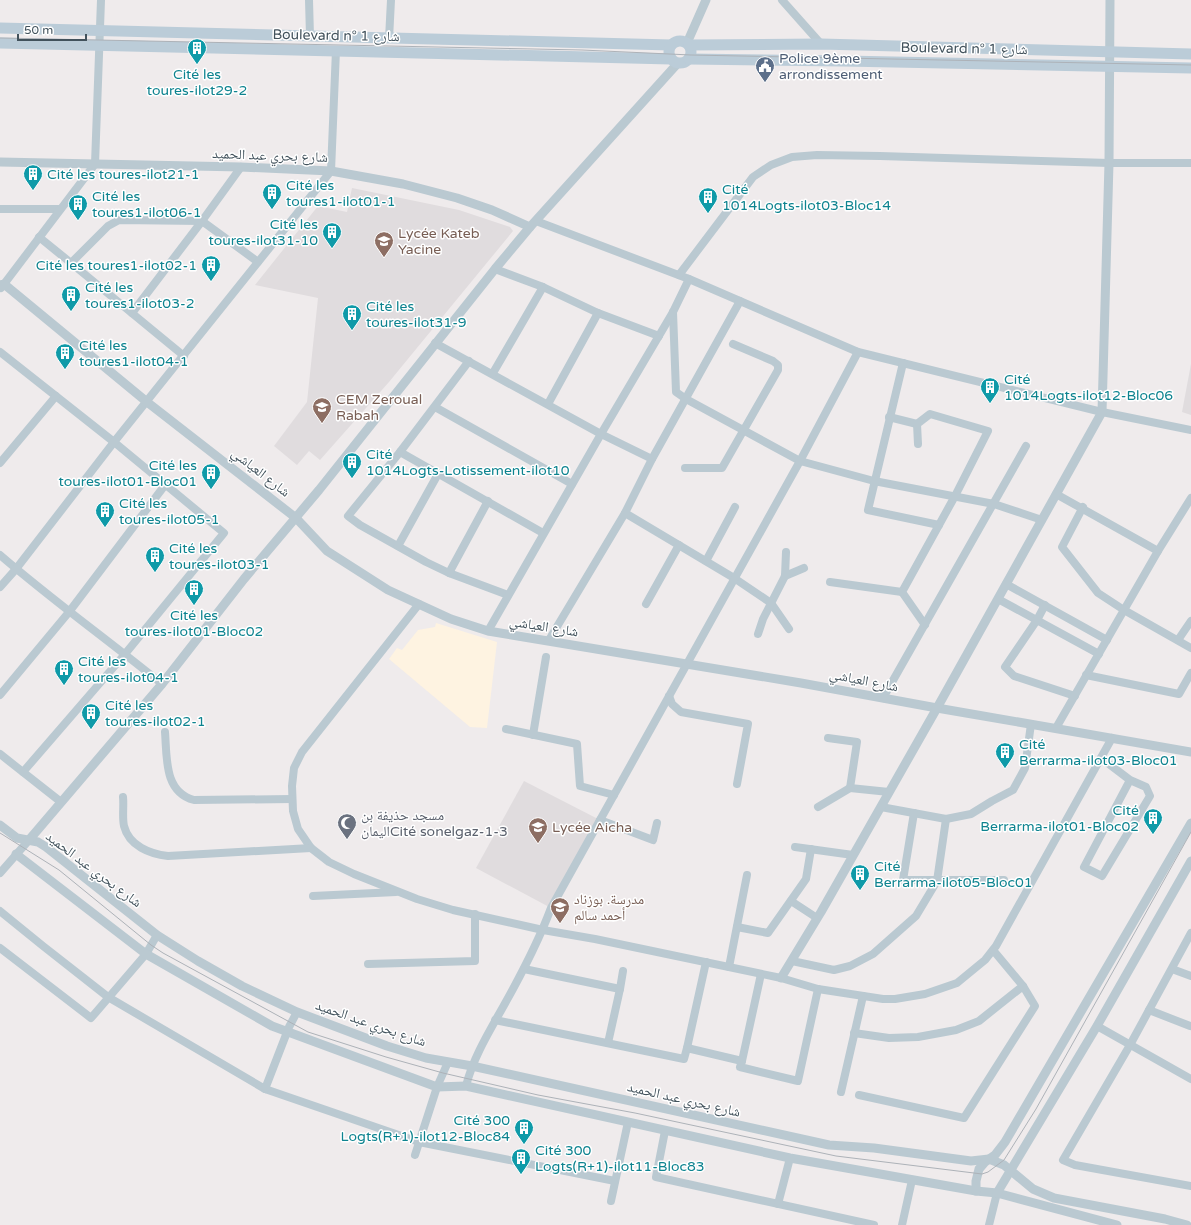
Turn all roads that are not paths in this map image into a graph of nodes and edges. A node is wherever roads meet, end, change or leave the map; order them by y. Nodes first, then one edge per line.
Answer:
1 (101, 0) edge
2 (309, 0) edge
3 (391, 0) edge
4 (706, 0) edge
5 (782, 0) edge
6 (1110, 0) edge
7 (0, 28) edge
8 (100, 30) junction
9 (310, 36) junction
10 (389, 39) junction
11 (0, 43) edge
12 (688, 44) junction
13 (821, 44) junction
14 (100, 45) junction
15 (671, 45) junction
16 (336, 50) junction
17 (1110, 51) junction
18 (1191, 54) edge
19 (679, 60) junction
20 (1110, 66) junction
21 (1191, 68) edge
22 (0, 162) edge
23 (1109, 163) junction
24 (1191, 163) edge
25 (95, 164) junction
26 (241, 167) junction
27 (331, 171) junction
28 (0, 208) edge
29 (60, 209) junction
30 (202, 221) junction
31 (533, 224) junction
32 (39, 237) junction
33 (258, 262) junction
34 (71, 263) junction
35 (495, 269) junction
36 (679, 275) junction
37 (689, 279) junction
38 (1, 286) edge
39 (543, 287) junction
40 (740, 301) junction
41 (673, 312) junction
42 (598, 313) junction
43 (132, 314) junction
44 (659, 336) junction
45 (435, 343) junction
46 (733, 344) dead end
47 (858, 352) junction
48 (1, 354) edge
49 (184, 356) junction
50 (469, 361) junction
51 (903, 362) junction
52 (493, 373) junction
53 (56, 396) junction
54 (686, 399) junction
55 (147, 402) junction
56 (548, 404) junction
57 (435, 407) junction
58 (1102, 412) junction
59 (889, 417) junction
60 (917, 424) junction
61 (1191, 430) edge
62 (745, 431) junction
63 (601, 434) junction
64 (114, 442) junction
65 (918, 444) dead end
66 (1026, 446) dead end
67 (400, 452) junction
68 (652, 459) junction
69 (800, 461) junction
70 (0, 463) edge
71 (685, 468) dead end
72 (438, 474) junction
73 (874, 481) junction
74 (572, 484) junction
75 (165, 485) junction
76 (1056, 494) junction
77 (954, 496) junction
78 (1191, 498) edge
79 (488, 501) junction
80 (994, 504) junction
81 (735, 507) dead end
82 (1083, 508) junction
83 (624, 513) junction
84 (296, 518) junction
85 (1042, 520) junction
86 (939, 525) junction
87 (543, 533) junction
88 (398, 546) junction
89 (680, 546) junction
90 (1158, 551) junction
91 (786, 552) dead end
92 (0, 554) edge
93 (706, 561) junction
94 (804, 568) dead end
95 (16, 569) junction
96 (449, 573) junction
97 (785, 576) junction
98 (734, 578) junction
99 (830, 582) dead end
100 (1006, 584) junction
101 (0, 587) edge
102 (902, 592) junction
103 (508, 595) junction
104 (998, 599) junction
105 (771, 603) junction
106 (419, 604) junction
107 (646, 604) dead end
108 (1045, 605) junction
109 (1124, 610) junction
110 (69, 612) junction
111 (1037, 620) junction
112 (1191, 621) edge
113 (925, 625) junction
114 (789, 629) dead end
115 (488, 631) junction
116 (758, 634) dead end
117 (549, 640) junction
118 (1107, 640) junction
119 (1178, 640) junction
120 (1191, 648) edge
121 (125, 654) junction
122 (1099, 654) junction
123 (546, 658) dead end
124 (687, 664) junction
125 (1191, 673) edge
126 (1086, 676) junction
127 (162, 684) junction
128 (0, 695) edge
129 (669, 696) junction
130 (1075, 696) junction
131 (883, 698) junction
132 (937, 708) junction
133 (1031, 724) junction
134 (1056, 728) junction
135 (506, 730) dead end
136 (165, 732) dead end
137 (533, 735) junction
138 (828, 738) dead end
139 (1112, 738) junction
140 (1189, 753) edge
141 (0, 754) edge
142 (1101, 758) junction
143 (23, 772) junction
144 (1130, 780) junction
145 (737, 784) dead end
146 (850, 788) junction
147 (889, 792) junction
148 (614, 795) junction
149 (123, 797) dead end
150 (292, 799) junction
151 (61, 802) junction
152 (818, 807) dead end
153 (880, 807) junction
154 (914, 813) junction
155 (946, 819) junction
156 (600, 820) junction
157 (657, 823) dead end
158 (1191, 823) edge
159 (0, 825) edge
160 (29, 840) junction
161 (795, 847) dead end
162 (311, 848) junction
163 (811, 849) junction
164 (16, 854) junction
165 (853, 855) junction
166 (1191, 860) edge
167 (0, 872) edge
168 (748, 875) dead end
169 (1004, 880) dead end
170 (937, 881) junction
171 (399, 892) junction
172 (313, 896) dead end
173 (791, 901) junction
174 (0, 911) edge
175 (476, 914) junction
176 (817, 918) junction
177 (737, 927) junction
178 (543, 930) junction
179 (1191, 933) edge
180 (157, 935) junction
181 (1189, 942) edge
182 (0, 948) edge
183 (993, 950) junction
184 (146, 954) junction
185 (792, 961) junction
186 (706, 962) junction
187 (368, 964) dead end
188 (729, 967) junction
189 (524, 969) junction
190 (1172, 969) junction
191 (623, 971) dead end
192 (761, 974) junction
193 (1191, 976) edge
194 (782, 978) junction
195 (1023, 986) junction
196 (620, 989) junction
197 (818, 989) junction
198 (863, 996) junction
199 (108, 997) junction
200 (1149, 1010) junction
201 (297, 1012) junction
202 (495, 1020) junction
203 (1097, 1026) junction
204 (1190, 1026) dead end
205 (287, 1032) junction
206 (854, 1034) junction
207 (608, 1043) junction
208 (1130, 1045) junction
209 (687, 1048) junction
210 (742, 1061) junction
211 (448, 1062) junction
212 (472, 1066) junction
213 (1191, 1079) edge
214 (466, 1086) junction
215 (438, 1087) junction
216 (265, 1088) junction
217 (841, 1092) dead end
218 (859, 1095) dead end
219 (628, 1122) junction
220 (665, 1131) junction
221 (419, 1142) junction
222 (414, 1155) dead end
223 (790, 1158) junction
224 (989, 1160) junction
225 (1011, 1170) junction
226 (912, 1180) junction
227 (615, 1181) junction
228 (1191, 1186) edge
229 (976, 1191) junction
230 (997, 1193) junction
231 (611, 1201) dead end
232 (778, 1204) junction
233 (874, 1225) edge
234 (902, 1225) edge
235 (989, 1225) edge
236 (1117, 1225) edge
237 (1187, 1225) edge

1 - 8 street
2 - 9 street
3 - 10 street
4 - 12 street
5 - 13 street
6 - 17 street
7 - 8 main road, Boulevard n° شارع 1
8 - 9 main road, Boulevard n° شارع 1
8 - 14 street
9 - 10 main road, Boulevard n° شارع 1
10 - 15 main road, Boulevard n° شارع 1
11 - 14 main road, Boulevard n° شارع 1
12 - 13 main road, Boulevard n° شارع 1
12 - 15 main road
12 - 19 main road
13 - 17 main road, Boulevard n° شارع 1
14 - 16 main road, Boulevard n° شارع 1
14 - 25 street
15 - 19 main road
16 - 19 main road, Boulevard n° شارع 1
16 - 27 street
17 - 18 main road, Boulevard n° شارع 1
17 - 20 street
19 - 20 main road, Boulevard n° شارع 1
19 - 31 street
20 - 21 main road, Boulevard n° شارع 1
20 - 23 street
22 - 25 street, شارع بحري عبد الحميد
23 - 24 street
23 - 36 street
23 - 58 street
25 - 26 street, شارع بحري عبد الحميد
25 - 29 street
26 - 27 street, شارع بحري عبد الحميد
26 - 30 street
27 - 31 street, شارع بحري عبد الحميد
27 - 33 street
28 - 29 street
29 - 32 street
30 - 33 street
30 - 34 street
30 - 43 street
31 - 35 street
31 - 36 street
32 - 34 street
32 - 38 street
33 - 49 street
34 - 43 street
35 - 39 street
35 - 45 street
36 - 37 street
37 - 40 street
37 - 41 street
38 - 55 street, شارع العياشي
39 - 42 street
39 - 52 street
40 - 47 street
40 - 54 street
41 - 44 street
41 - 54 street
42 - 44 street
42 - 56 street
43 - 49 street
44 - 63 street
45 - 50 street
45 - 84 street
46 - 62 street
47 - 51 street
47 - 69 street
48 - 53 street
49 - 55 street
50 - 52 street
50 - 57 street
51 - 58 street
51 - 59 street
52 - 56 street
53 - 64 street
53 - 70 street
54 - 62 street
54 - 68 street
55 - 64 street
55 - 84 street, شارع العياشي
56 - 63 street
57 - 67 street
57 - 74 street
58 - 61 street
58 - 76 street
59 - 60 street
59 - 73 street
60 - 65 street
60 - 77 street
62 - 69 street
62 - 71 street
63 - 68 street
63 - 74 street
64 - 75 street
64 - 95 street
66 - 80 street
67 - 72 street
67 - 88 street
68 - 83 street
69 - 73 street
69 - 98 street
72 - 79 street
72 - 88 street
73 - 77 street
73 - 86 street
74 - 87 street
75 - 110 street
75 - 121 street
76 - 82 street
76 - 85 street
77 - 80 street
77 - 86 street
78 - 90 street
79 - 87 street
79 - 96 street
80 - 85 street
80 - 113 street
81 - 93 street
82 - 90 street
82 - 109 street
83 - 89 street
83 - 117 street
84 - 106 street, شارع العياشي
84 - 127 street
85 - 100 street
86 - 102 street
87 - 103 street
88 - 96 street
89 - 93 street
89 - 107 street
90 - 109 street
91 - 97 street
92 - 95 street
93 - 98 street
94 - 97 street
95 - 101 street
95 - 110 street
96 - 103 street
97 - 105 street
98 - 105 street
98 - 124 street
99 - 102 street
100 - 104 street
100 - 108 street
102 - 113 street
103 - 115 street
104 - 111 street
104 - 132 street
105 - 114 street
105 - 116 street
106 - 115 street, شارع العياشي
106 - 150 street
108 - 111 street
108 - 118 street
109 - 118 street
109 - 119 street
110 - 121 street
110 - 128 street
111 - 122 street
111 - 130 street
112 - 119 street
113 - 131 street
115 - 117 street, شارع العياشي
117 - 124 street, شارع العياشي
118 - 122 street
119 - 120 street
121 - 127 street
121 - 143 street
122 - 126 street
123 - 137 street
124 - 129 street
124 - 131 street, شارع العياشي
125 - 126 street
126 - 130 street
127 - 151 street
129 - 145 street
129 - 148 street
130 - 134 street
131 - 132 street, شارع العياشي
132 - 133 street, شارع العياشي
132 - 147 street
133 - 134 street, شارع العياشي
133 - 155 street
134 - 139 street, شارع العياشي
135 - 137 street
136 - 150 street
137 - 148 street
138 - 146 street
139 - 140 street, شارع العياشي
139 - 142 street
141 - 143 street
142 - 144 street
142 - 183 street
143 - 151 street
144 - 144 street
146 - 147 street
146 - 152 street
147 - 153 street
148 - 156 street
149 - 162 street
150 - 162 street
151 - 160 street
153 - 154 street
153 - 165 street
154 - 155 street
154 - 170 street
155 - 170 street
156 - 157 street
156 - 178 street
158 - 224 street
159 - 160 street, شارع بحري عبد الحميد
160 - 164 street
160 - 180 street, شارع بحري عبد الحميد
161 - 163 street
162 - 171 street
163 - 165 street
163 - 173 street
164 - 167 street
164 - 184 street
165 - 176 street
166 - 203 street
168 - 177 street
169 - 170 street
170 - 185 street
171 - 172 street
171 - 175 street
173 - 176 street
173 - 177 street
174 - 199 street
175 - 178 street
175 - 187 street
176 - 185 street
177 - 188 street
178 - 186 street
178 - 189 street
179 - 181 street
180 - 184 street
180 - 201 street, شارع بحري عبد الحميد
181 - 190 street
182 - 199 street
183 - 195 street
183 - 198 street
184 - 199 street
184 - 205 street
185 - 194 street
186 - 188 street
186 - 209 street
188 - 192 street
189 - 196 street
189 - 202 street
190 - 193 street
190 - 200 street
191 - 196 street
192 - 194 street
192 - 210 street
194 - 197 street
195 - 206 street
195 - 218 street
196 - 207 street
197 - 198 street
197 - 210 street
198 - 206 street
199 - 216 street
200 - 204 street
200 - 208 street
201 - 205 street
201 - 211 street, شارع بحري عبد الحميد
202 - 207 street
202 - 212 street
203 - 208 street
203 - 225 street
205 - 215 street
205 - 216 street
206 - 217 street
207 - 209 street
208 - 213 street
208 - 228 street
209 - 210 street
211 - 212 street, شارع بحري عبد الحميد
211 - 215 street
212 - 214 street
212 - 224 street, شارع بحري عبد الحميد
214 - 215 street
214 - 219 street
215 - 221 street
216 - 221 street
219 - 220 street
219 - 227 street
220 - 223 street
220 - 232 street
221 - 222 street
221 - 227 street
223 - 226 street
223 - 232 street
224 - 225 street
224 - 229 street
225 - 230 street
225 - 237 street
226 - 229 street
226 - 234 street
227 - 231 street
229 - 230 street
230 - 235 street
230 - 236 street
232 - 233 street

